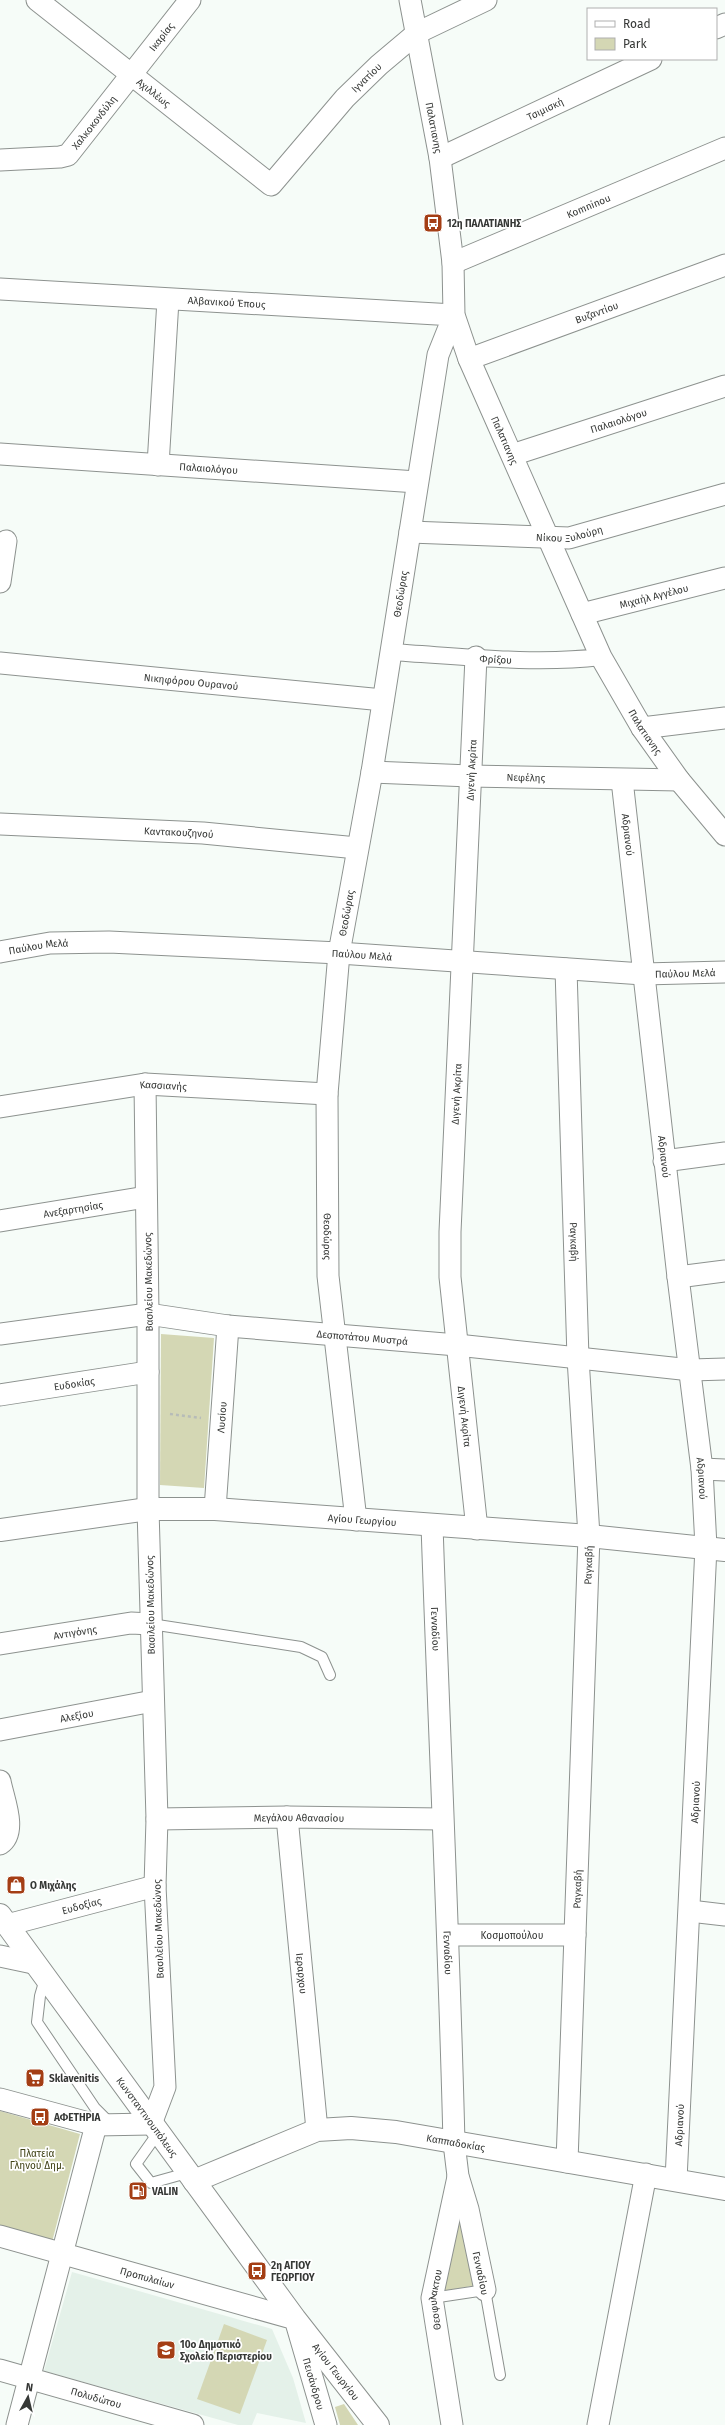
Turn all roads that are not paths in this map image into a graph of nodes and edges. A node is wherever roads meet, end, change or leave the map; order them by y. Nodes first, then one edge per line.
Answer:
1 (37, 0) edge
2 (190, 0) edge
3 (410, 0) edge
4 (486, 0) edge
5 (417, 33) junction
6 (649, 60) edge
7 (132, 74) junction
8 (725, 148) edge
9 (440, 158) junction
10 (0, 160) edge
11 (270, 185) joint
12 (453, 263) junction
13 (725, 265) edge
14 (0, 289) edge
15 (168, 300) junction
16 (454, 315) junction
17 (469, 359) junction
18 (725, 386) edge
19 (0, 454) edge
20 (512, 455) junction
21 (158, 465) junction
22 (417, 482) junction
23 (725, 494) edge
24 (410, 532) junction
25 (547, 538) junction
26 (6, 541) dead end
27 (725, 578) edge
28 (0, 582) edge
29 (582, 614) junction
30 (390, 652) junction
31 (476, 657) junction
32 (601, 657) junction
33 (0, 663) edge
34 (383, 700) junction
35 (725, 718) edge
36 (642, 728) junction
37 (372, 772) junction
38 (470, 776) junction
39 (622, 780) junction
40 (680, 780) junction
41 (0, 824) edge
42 (725, 835) edge
43 (357, 848) junction
44 (0, 952) edge
45 (339, 953) junction
46 (462, 961) junction
47 (566, 969) junction
48 (725, 972) edge
49 (643, 974) junction
50 (145, 1084) junction
51 (327, 1094) junction
52 (0, 1107) edge
53 (725, 1153) edge
54 (664, 1161) junction
55 (146, 1197) junction
56 (0, 1221) edge
57 (725, 1271) edge
58 (678, 1277) junction
59 (148, 1314) junction
60 (228, 1326) junction
61 (0, 1334) edge
62 (335, 1337) junction
63 (457, 1345) junction
64 (578, 1358) junction
65 (725, 1369) edge
66 (691, 1370) junction
67 (148, 1372) junction
68 (0, 1395) edge
69 (702, 1469) junction
70 (725, 1470) edge
71 (215, 1508) junction
72 (148, 1509) junction
73 (356, 1520) junction
74 (432, 1525) junction
75 (477, 1529) junction
76 (0, 1530) edge
77 (589, 1536) junction
78 (716, 1549) edge
79 (151, 1624) junction
80 (0, 1644) edge
81 (330, 1675) dead end
82 (152, 1701) junction
83 (0, 1730) edge
84 (0, 1781) edge
85 (287, 1817) junction
86 (157, 1819) junction
87 (442, 1819) junction
88 (0, 1844) edge
89 (155, 1886) junction
90 (690, 1912) junction
91 (725, 1915) edge
92 (4, 1920) edge
93 (448, 1935) junction
94 (575, 1936) junction
95 (0, 1956) edge
96 (39, 1971) junction
97 (0, 2099) edge
98 (104, 2125) junction
99 (155, 2129) junction
100 (317, 2130) junction
101 (454, 2143) junction
102 (567, 2162) junction
103 (646, 2174) junction
104 (458, 2176) junction
105 (191, 2177) junction
106 (676, 2180) junction
107 (725, 2189) edge
108 (0, 2236) edge
109 (63, 2254) junction
110 (485, 2290) junction
111 (432, 2298) junction
112 (294, 2319) junction
113 (0, 2370) edge
114 (500, 2375) dead end
115 (30, 2378) junction
116 (17, 2425) edge
117 (193, 2425) edge
118 (326, 2425) edge
119 (378, 2425) edge
120 (452, 2425) edge
121 (598, 2425) edge

1 - 7 street, Αχιλλέως
2 - 7 street, Ικαρίας
3 - 5 street, Παλατιανης
4 - 5 street, Ιγνατίου
5 - 9 street, Παλατιανης
5 - 11 street, Ιγνατίου
6 - 9 street, Τσιμισκή
7 - 10 street, Χαλκοκονδύλη
7 - 11 street, Αχιλλέως
8 - 12 street, Komninou
9 - 12 street, Παλατιανης
12 - 16 street, Παλατιανης
13 - 17 street, Βυζαντίου
14 - 15 street, Αλβανικού Έπους
15 - 16 street, Αλβανικού Έπους
15 - 21 street
16 - 17 street, Παλατιανης
16 - 22 street, Θεοδώρας
17 - 20 street, Παλατιανης
18 - 20 street, Παλαιολόγου
19 - 21 street, Παλαιολόγου
20 - 25 street, Παλατιανης
21 - 22 street, Παλαιολόγου
22 - 24 street, Θεοδώρας
23 - 25 street, Νίκου Ξυλούρη
24 - 25 street, Νίκου Ξυλούρη
24 - 30 street, Θεοδώρας
25 - 29 street, Παλατιανης
26 - 28 street
27 - 29 street, Μιχαήλ Αγγέλου
29 - 32 street, Παλατιανης
30 - 31 street, Φρίξου
30 - 34 street, Θεοδώρας
31 - 32 street, Φρίξου
31 - 38 street, Διγενή Ακρίτα
32 - 36 street, Παλατιανης
33 - 34 street, Νικηφόρου Ουρανού
34 - 37 street, Θεοδώρας
35 - 36 street
36 - 40 street, Παλατιανης
37 - 38 street, Νεφέλης
37 - 43 street, Θεοδώρας
38 - 39 street, Νεφέλης
38 - 46 street, Διγενή Ακρίτα
39 - 40 street, Νεφέλης
39 - 49 street, Αδριανού
40 - 42 street, Παλατιανης
41 - 43 street, Καντακουζηνού
43 - 45 street, Θεοδώρας
44 - 45 street, Παύλου Μελά
45 - 46 street, Παύλου Μελά
45 - 51 street, Θεοδώρας
46 - 47 street, Παύλου Μελά
46 - 63 street, Διγενή Ακρίτα
47 - 49 street, Παύλου Μελά
47 - 64 street, Ραγκαβή
48 - 49 street, Παύλου Μελά
49 - 54 street, Αδριανού
50 - 51 street, Κασσιανής
50 - 52 street, Κασσιανής
50 - 55 street, Βασιλείου Μακεδώνος
51 - 62 street, Θεοδώρας
53 - 54 street
54 - 58 street, Αδριανού
55 - 56 street, Ανεξαρτησίας
55 - 59 street, Βασιλείου Μακεδώνος
57 - 58 street
58 - 66 street, Αδριανού
59 - 60 street, Δεσποτάτου Μυστρά
59 - 61 street, Δεσποτάτου Μυστρά
59 - 67 street, Βασιλείου Μακεδώνος
60 - 62 street, Δεσποτάτου Μυστρά
60 - 71 street, Λυσίου
62 - 63 street, Δεσποτάτου Μυστρά
62 - 73 street, Θεοδώρας
63 - 64 street, Δεσποτάτου Μυστρά
63 - 75 street, Διγενή Ακρίτα
64 - 66 street, Δεσποτάτου Μυστρά
64 - 77 street, Ραγκαβή
65 - 66 street, Δεσποτάτου Μυστρά
66 - 69 street, Αδριανού
67 - 68 street, Ευδοκίας
67 - 72 street, Βασιλείου Μακεδώνος
69 - 70 street
69 - 78 street, Αδριανού
71 - 72 street, Αγίου Γεωργίου
71 - 73 street, Αγίου Γεωργίου
72 - 76 street, Αγίου Γεωργίου
72 - 79 street, Βασιλείου Μακεδώνος
73 - 74 street, Αγίου Γεωργίου
74 - 75 street, Αγίου Γεωργίου
74 - 87 street, Γενναδίου
75 - 77 street, Αγίου Γεωργίου
77 - 78 street, Αγίου Γεωργίου
77 - 94 street, Ραγκαβή
78 - 90 street, Αδριανού
79 - 80 street, Αντιγόνης
79 - 81 lane
79 - 82 street, Βασιλείου Μακεδώνος
82 - 83 street, Αλεξίου
82 - 86 street, Βασιλείου Μακεδώνος
84 - 88 street
85 - 86 street, Μεγάλου Αθανασίου
85 - 87 street, Μεγάλου Αθανασίου
85 - 100 street, Ιεραρχου
86 - 89 street, Βασιλείου Μακεδώνος
87 - 93 street, Γενναδίου
89 - 92 street, Ευδοξίας
89 - 99 street, Βασιλείου Μακεδώνος
90 - 91 street
90 - 106 street, Αδριανού
92 - 96 street, Κωνσταντινουπόλεως
93 - 94 street, Κοσμοπούλου
93 - 101 street, Γενναδίου
94 - 102 street, Ραγκαβή
95 - 96 street
96 - 98 lane
96 - 99 street, Κωνσταντινουπόλεως
97 - 98 street
98 - 99 street
98 - 109 street
99 - 105 street, Κωνσταντινουπόλεως
99 - 105 lane
100 - 101 street, Καππαδοκίας
100 - 105 street, Καππαδοκίας
101 - 102 street, Καππαδοκίας
101 - 104 street, Γενναδίου
102 - 103 street, Καππαδοκίας
103 - 106 street, Καππαδοκίας
103 - 121 street
104 - 110 street, Γενναδίου
104 - 111 street, Θεοφυλακτου
105 - 112 street, Κωνσταντινουπόλεως
106 - 107 street, Καππαδοκίας
108 - 109 street, Προπυλαίων
109 - 112 street, Προπυλαίων
109 - 115 street
110 - 111 lane
110 - 114 lane, Γενναδίου
111 - 120 street, Θεοφυλακτου
112 - 118 street, Πεισάνδρου
112 - 119 street, Αγίου Γεωργίου
113 - 115 street, Πολυδώτου
115 - 116 street
115 - 117 street, Πολυδώτου

